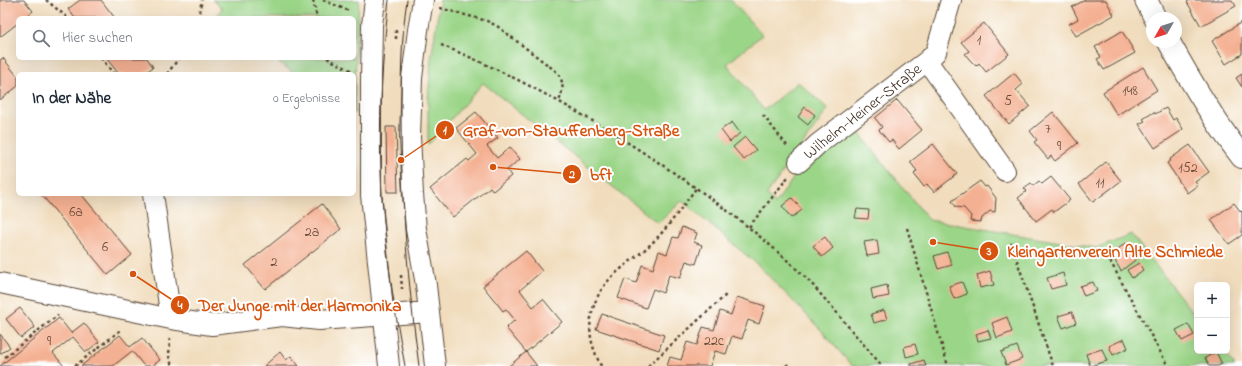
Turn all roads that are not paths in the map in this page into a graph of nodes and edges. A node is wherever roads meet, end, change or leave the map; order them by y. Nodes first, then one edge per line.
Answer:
1 (375, 0) edge
2 (951, 0) edge
3 (1146, 0) edge
4 (422, 2) edge
5 (1152, 12) edge
6 (1173, 48) edge
7 (927, 61) junction
8 (1242, 157) edge
9 (799, 162) road end
10 (1005, 171) dead end
11 (153, 196) edge
12 (0, 283) edge
13 (429, 312) junction
14 (383, 315) junction
15 (171, 319) junction
16 (389, 366) edge
17 (435, 366) edge

1 - 14 street
2 - 7 street, Wilhelm-Heiner-Straße
3 - 5 main road
4 - 13 street
6 - 8 main road
7 - 9 street, Wilhelm-Heiner-Straße
7 - 10 street, Wilhelm-Heiner-Straße
11 - 15 street
12 - 15 street
13 - 14 street
13 - 17 street
14 - 15 street
14 - 16 street

